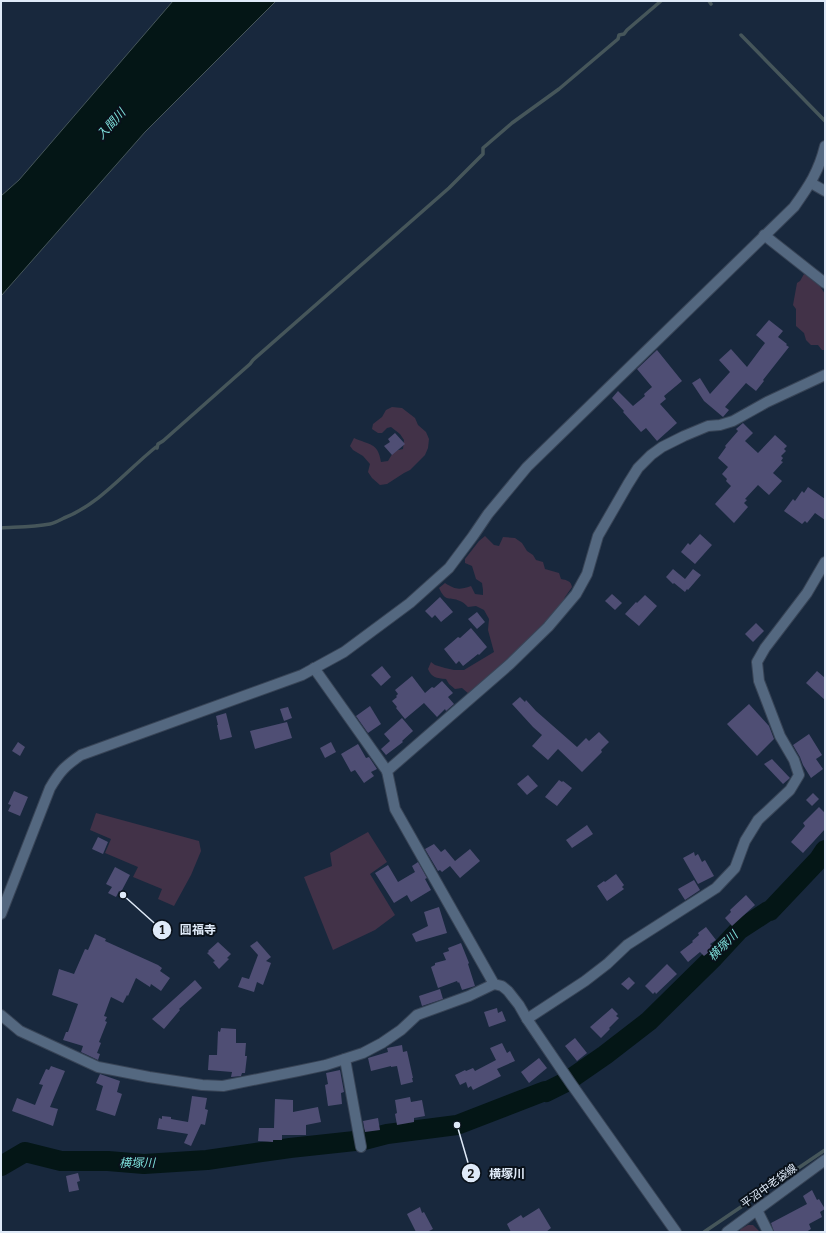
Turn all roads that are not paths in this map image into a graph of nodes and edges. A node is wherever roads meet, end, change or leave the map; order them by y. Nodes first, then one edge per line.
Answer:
1 (825, 146) edge
2 (811, 183) junction
3 (825, 190) edge
4 (764, 235) junction
5 (825, 283) edge
6 (825, 375) edge
7 (825, 562) edge
8 (314, 668) junction
9 (387, 770) junction
10 (1, 914) edge
11 (494, 984) junction
12 (1, 1015) edge
13 (527, 1019) junction
14 (345, 1059) junction
15 (361, 1147) dead end
16 (825, 1160) edge
17 (757, 1210) junction
18 (676, 1232) edge
19 (727, 1232) edge
20 (768, 1232) edge

1 - 2 street
2 - 3 street
2 - 4 street
4 - 5 street
4 - 8 street
6 - 9 street
7 - 13 street
8 - 9 street
8 - 10 street
9 - 11 street
11 - 13 street
11 - 14 street
12 - 14 street
13 - 18 street
14 - 15 street
16 - 17 street, 平沼中老袋線
17 - 19 street, 平沼中老袋線
17 - 20 street

